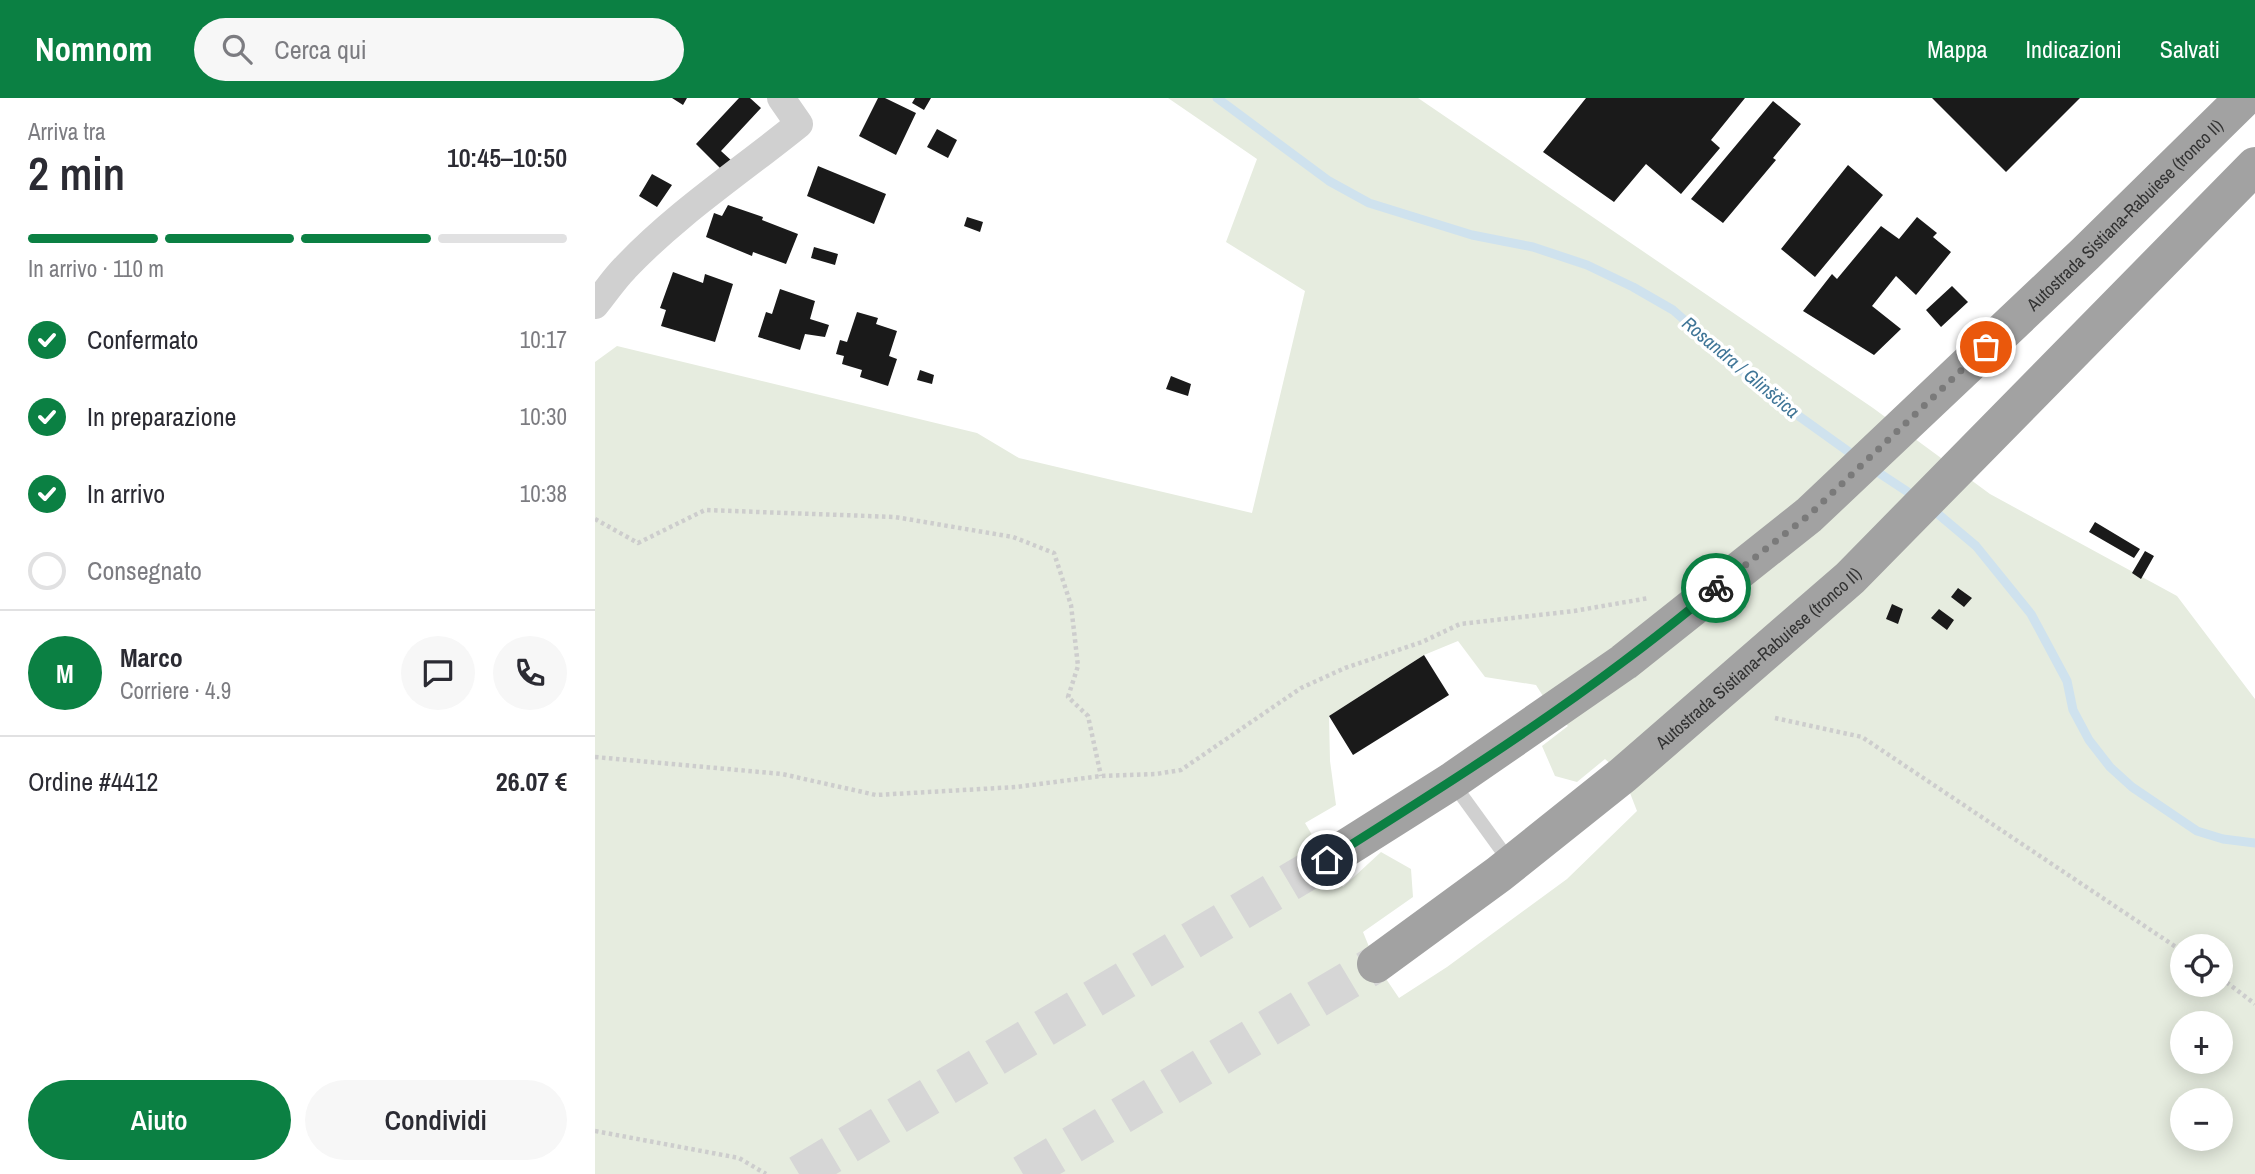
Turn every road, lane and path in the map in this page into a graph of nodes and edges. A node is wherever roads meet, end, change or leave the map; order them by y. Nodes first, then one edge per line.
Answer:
1 (781, 98) edge
2 (2244, 98) edge
3 (2255, 166) edge
4 (595, 305) edge
5 (595, 519) edge
6 (1661, 597) dead end
7 (1775, 718) dead end
8 (595, 757) edge
9 (1101, 776) junction
10 (1452, 781) junction
11 (1327, 860) tunnel mouth
12 (1511, 864) junction
13 (2170, 943) edge
14 (1375, 964) tunnel mouth
15 (2233, 987) edge
16 (2255, 1004) edge
17 (595, 1131) edge
18 (766, 1174) edge

1 - 4 street
2 - 10 highway, Autostrada Sistiana-Rabuiese (tronco II)
3 - 12 highway, Autostrada Sistiana-Rabuiese (tronco II)
5 - 9 path
6 - 9 path
7 - 13 path
8 - 9 path
10 - 11 highway, Autostrada Sistiana-Rabuiese (tronco II)
10 - 12 lane
12 - 14 highway, Autostrada Sistiana-Rabuiese (tronco II)
15 - 16 path
17 - 18 path

